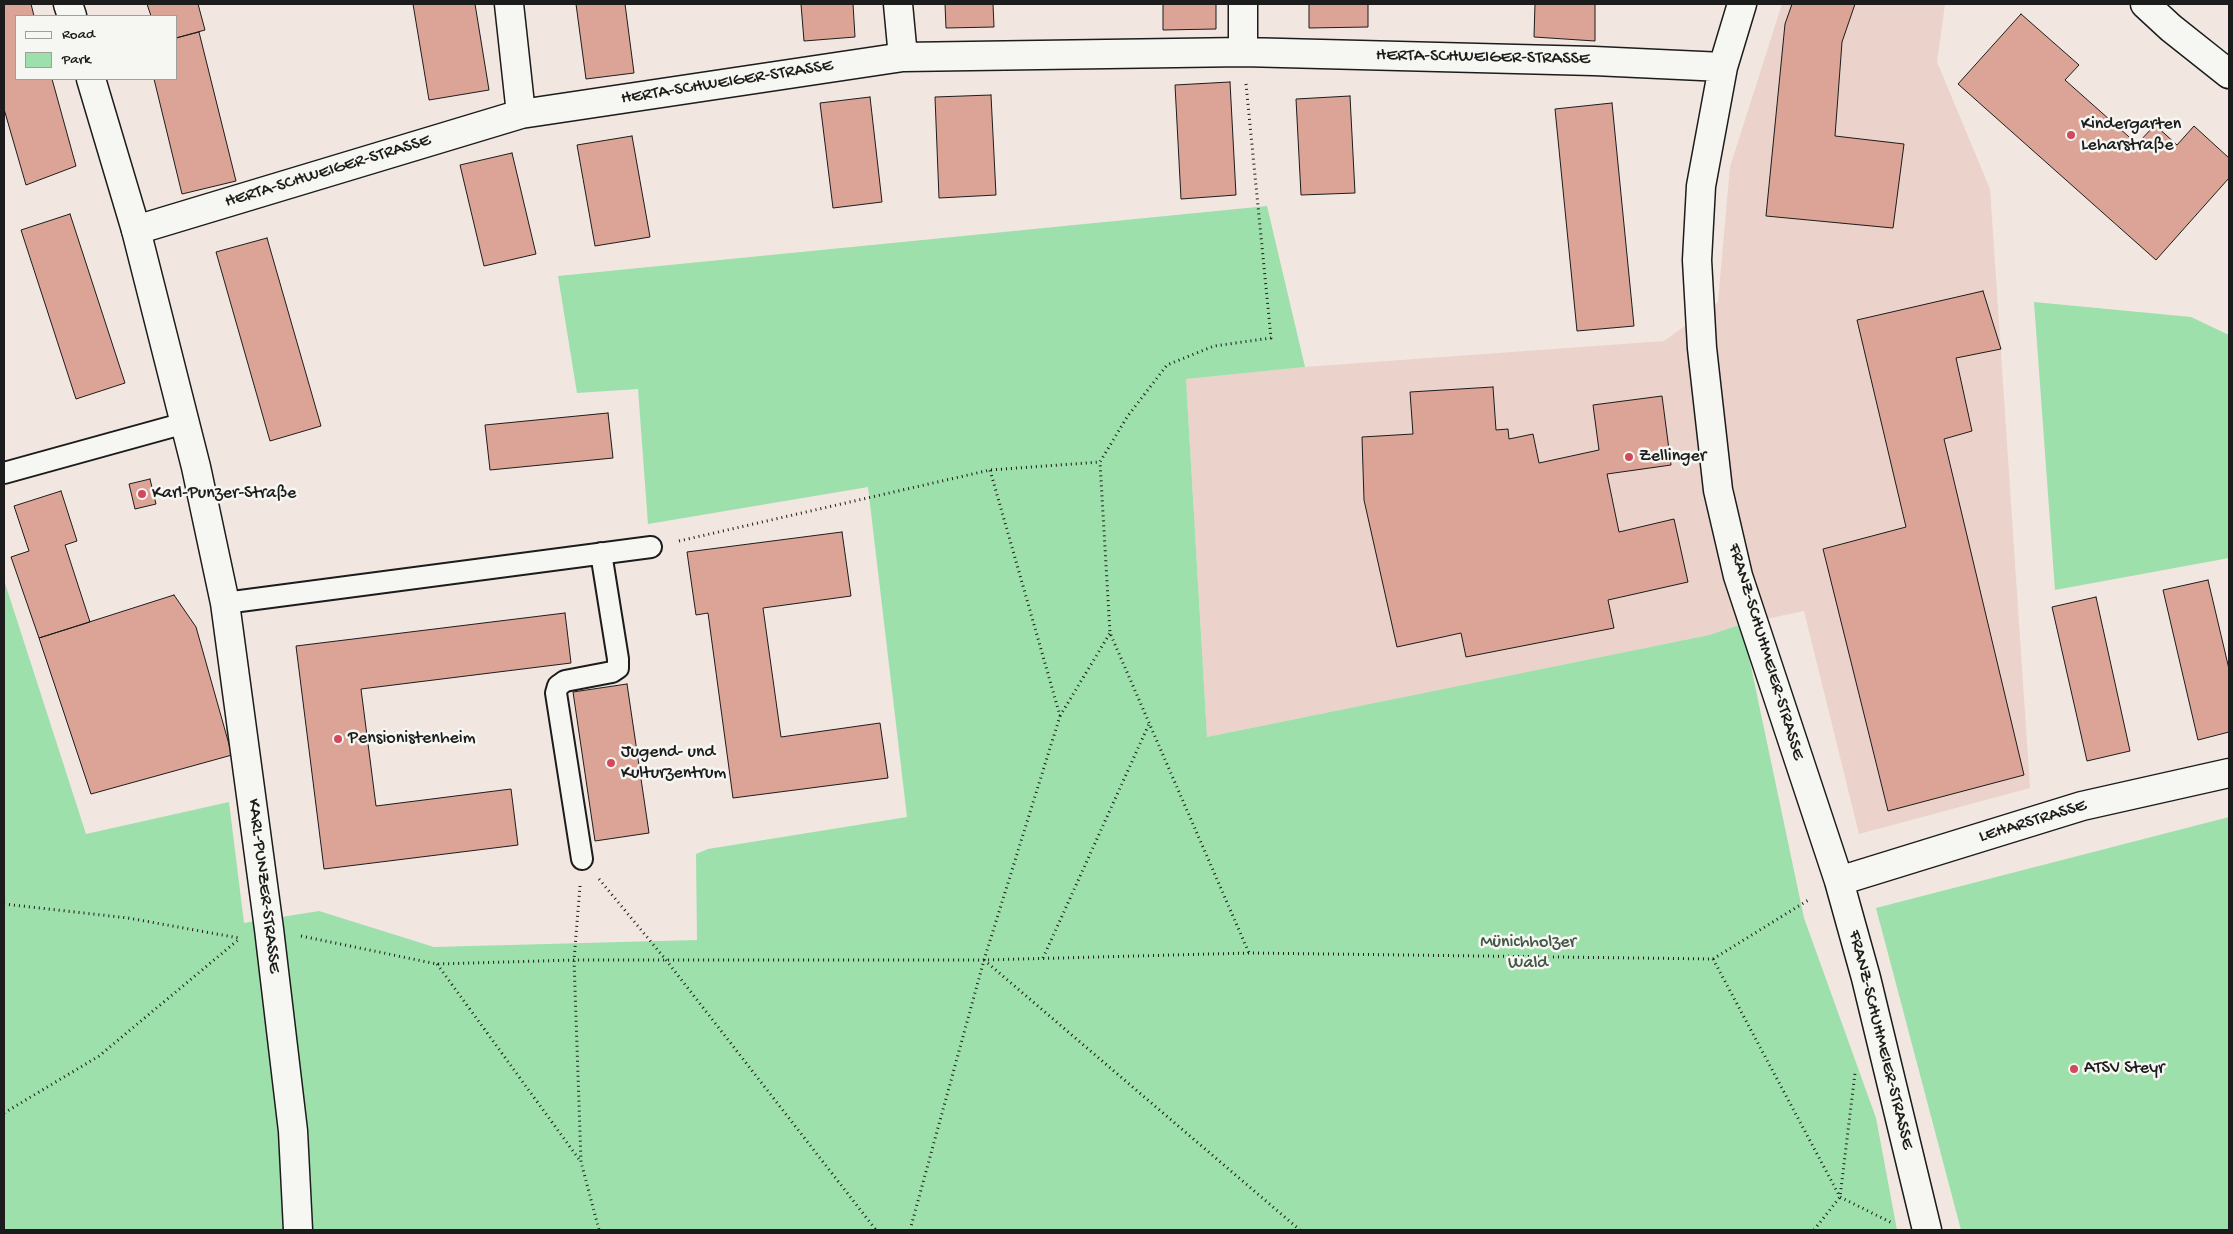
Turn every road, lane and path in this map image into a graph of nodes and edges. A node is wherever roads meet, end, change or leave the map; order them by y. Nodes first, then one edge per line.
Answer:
1 (509, 4) edge
2 (898, 4) edge
3 (1243, 4) edge
4 (1742, 4) edge
5 (2145, 4) edge
6 (1243, 52) junction
7 (903, 57) junction
8 (1723, 67) junction
9 (2229, 74) edge
10 (91, 80) edge
11 (521, 114) junction
12 (136, 230) junction
13 (184, 423) junction
14 (1100, 462) junction
15 (990, 470) junction
16 (4, 473) edge
17 (651, 547) joint
18 (601, 553) junction
19 (225, 603) junction
20 (1110, 633) junction
21 (1060, 716) junction
22 (1150, 723) junction
23 (2229, 773) edge
24 (582, 859) junction
25 (1839, 881) junction
26 (4, 904) edge
27 (269, 929) junction
28 (240, 938) junction
29 (1249, 953) junction
30 (1043, 958) junction
31 (1713, 959) junction
32 (574, 960) junction
33 (666, 960) junction
34 (984, 960) junction
35 (437, 964) junction
36 (1856, 1064) dead end
37 (4, 1113) edge
38 (581, 1162) junction
39 (1840, 1197) junction
40 (1898, 1226) dead end
41 (298, 1230) edge
42 (599, 1230) edge
43 (876, 1230) edge
44 (910, 1230) edge
45 (1300, 1230) edge
46 (1814, 1230) edge
47 (1928, 1230) edge

1 - 11 street
2 - 7 street
3 - 6 street
4 - 8 street, FRANZ-SCHUHMEIER-STRASSE
5 - 9 street
6 - 7 street, HERTA-SCHWEIGER-STRASSE
6 - 8 street, HERTA-SCHWEIGER-STRASSE
6 - 14 path
7 - 11 street, HERTA-SCHWEIGER-STRASSE
8 - 25 street, FRANZ-SCHUHMEIER-STRASSE
10 - 12 street, KARL-PUNZER-STRASSE
11 - 12 street, HERTA-SCHWEIGER-STRASSE
12 - 13 street, KARL-PUNZER-STRASSE
13 - 16 lane
13 - 19 street, KARL-PUNZER-STRASSE
14 - 15 path
14 - 20 path
15 - 17 path
15 - 21 path
17 - 18 lane
18 - 19 lane
18 - 24 lane
19 - 27 street, KARL-PUNZER-STRASSE
20 - 21 path
20 - 22 path
21 - 34 path
22 - 29 path
22 - 30 path
23 - 25 street, LEHARSTRASSE
24 - 32 path
24 - 33 path
25 - 31 path
25 - 47 street, FRANZ-SCHUHMEIER-STRASSE
26 - 28 path
27 - 28 path
27 - 35 path
27 - 41 street, KARL-PUNZER-STRASSE
28 - 37 path
29 - 30 path
29 - 31 path
30 - 34 path
31 - 39 path
32 - 33 path
32 - 35 path
32 - 38 path
33 - 34 path
33 - 43 path
34 - 44 path
34 - 45 path
35 - 38 path
36 - 39 path
38 - 42 path
39 - 40 path
39 - 46 path

